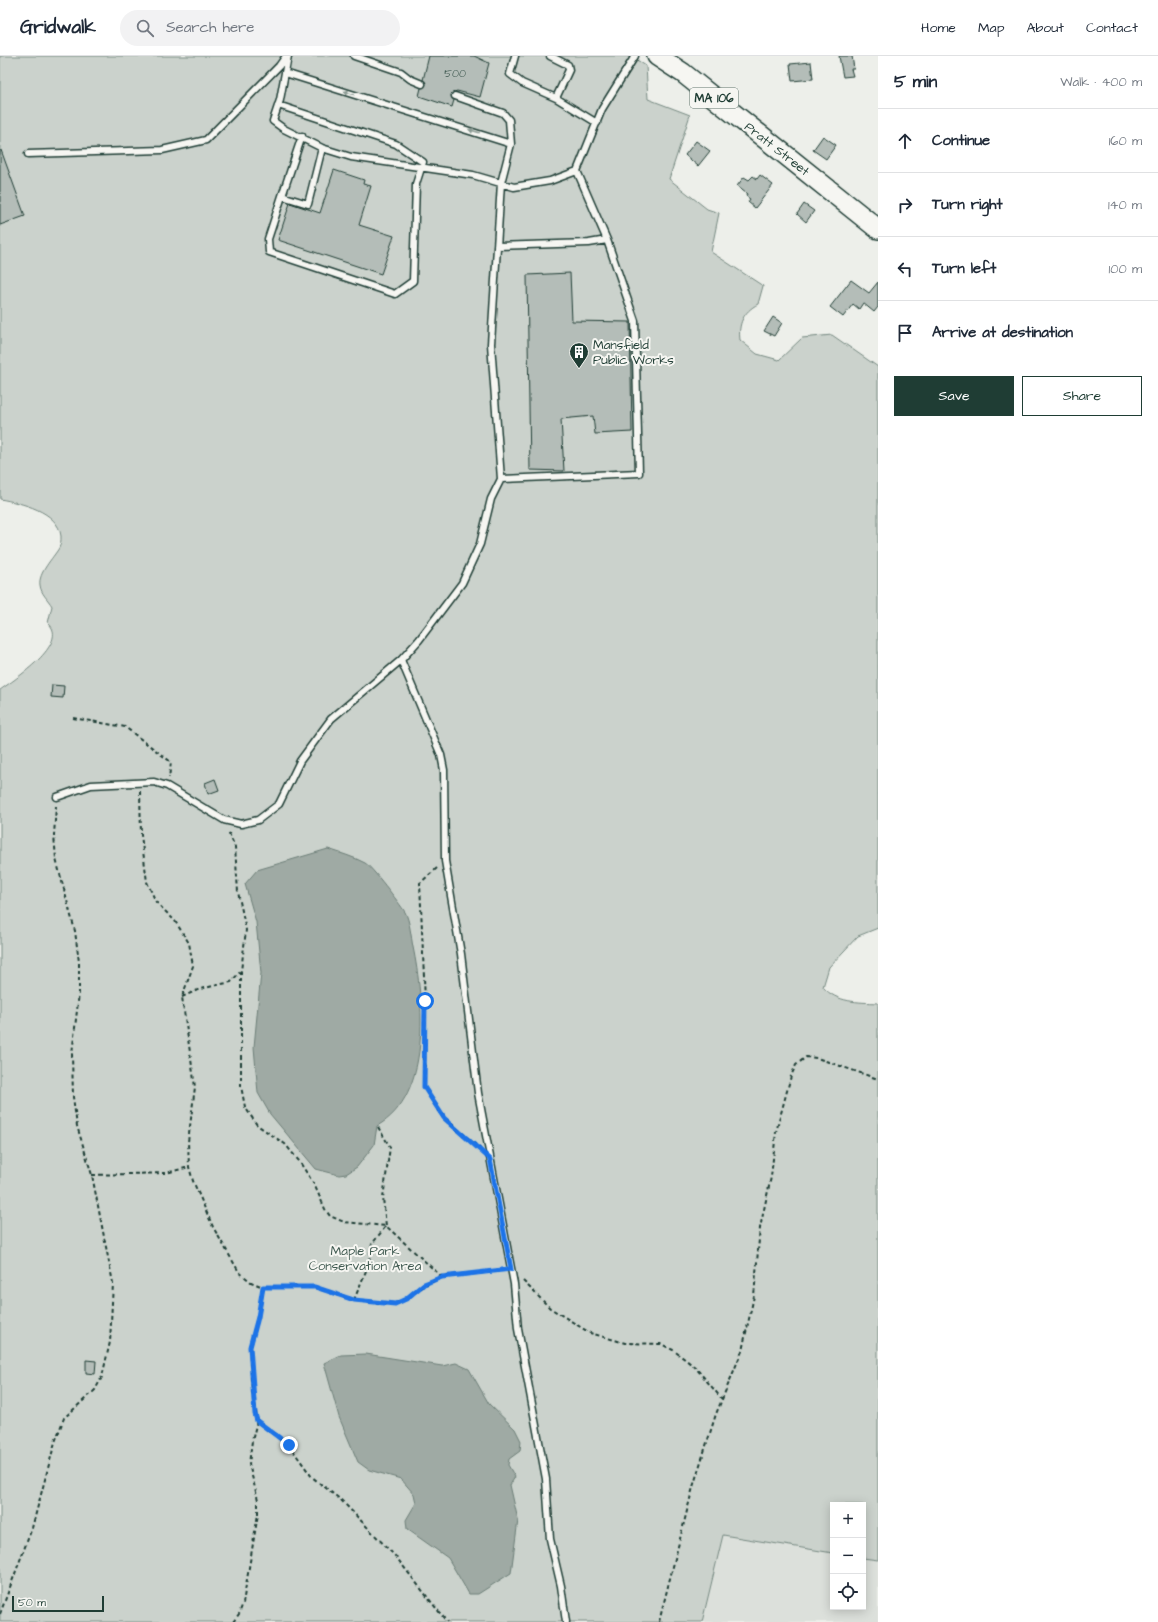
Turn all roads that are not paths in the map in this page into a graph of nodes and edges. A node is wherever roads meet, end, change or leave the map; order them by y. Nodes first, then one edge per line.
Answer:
1 (287, 56) edge
2 (354, 56) edge
3 (515, 56) edge
4 (550, 56) edge
5 (635, 56) edge
6 (657, 56) edge
7 (285, 73) junction
8 (422, 84) dead end
9 (455, 96) dead end
10 (556, 98) junction
11 (278, 105) junction
12 (597, 123) junction
13 (302, 136) junction
14 (511, 144) junction
15 (322, 148) junction
16 (28, 154) dead end
17 (422, 168) junction
18 (577, 171) junction
19 (501, 183) junction
20 (282, 196) junction
21 (878, 229) edge
22 (607, 240) junction
23 (497, 246) junction
24 (501, 479) junction
25 (401, 660) junction
26 (57, 797) road end
27 (566, 1622) edge

1 - 7 lane
1 - 16 lane
2 - 8 lane
3 - 10 lane
4 - 10 lane
5 - 12 lane
6 - 21 main road, Pratt Street / MA 106
7 - 11 lane
14 -> 7 lane
9 - 14 lane
10 - 12 lane
11 - 13 lane
11 - 17 lane
12 - 18 lane
13 - 15 lane
13 - 20 lane
14 - 19 lane
15 - 17 lane
15 - 20 lane
17 - 19 lane
17 - 20 lane
18 - 19 lane
18 - 22 lane
19 - 23 lane
22 - 23 lane
22 - 24 lane
23 - 24 lane
24 - 25 lane
25 - 26 lane
25 - 27 lane

